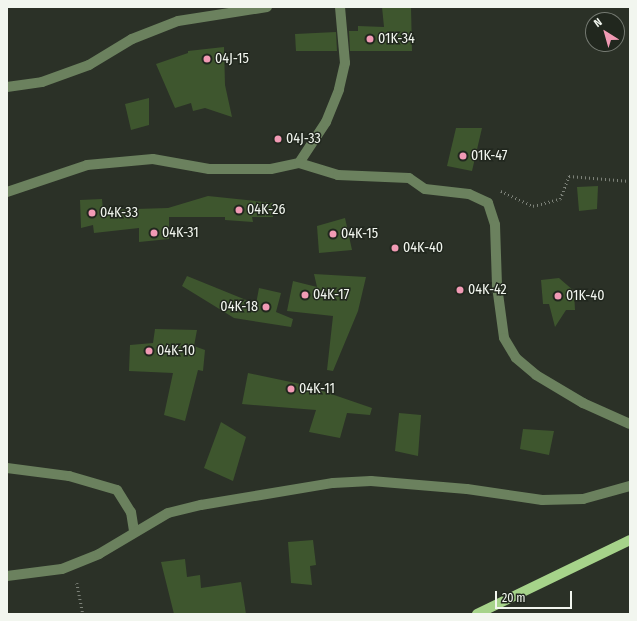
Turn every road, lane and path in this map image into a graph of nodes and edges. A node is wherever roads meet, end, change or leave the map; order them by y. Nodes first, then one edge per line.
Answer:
1 (267, 7) edge
2 (340, 7) edge
3 (7, 87) edge
4 (299, 163) junction
5 (630, 181) edge
6 (7, 192) edge
7 (469, 194) junction
8 (630, 424) edge
9 (7, 468) edge
10 (630, 486) edge
11 (134, 531) junction
12 (630, 540) edge
13 (74, 564) junction
14 (7, 576) edge
15 (83, 614) edge
16 (477, 614) edge

1 - 3 street
2 - 4 street
4 - 6 street
4 - 7 street
5 - 7 path
7 - 8 street
9 - 11 street
10 - 11 street
11 - 13 street
12 - 16 main road
13 - 14 street
13 - 15 path

